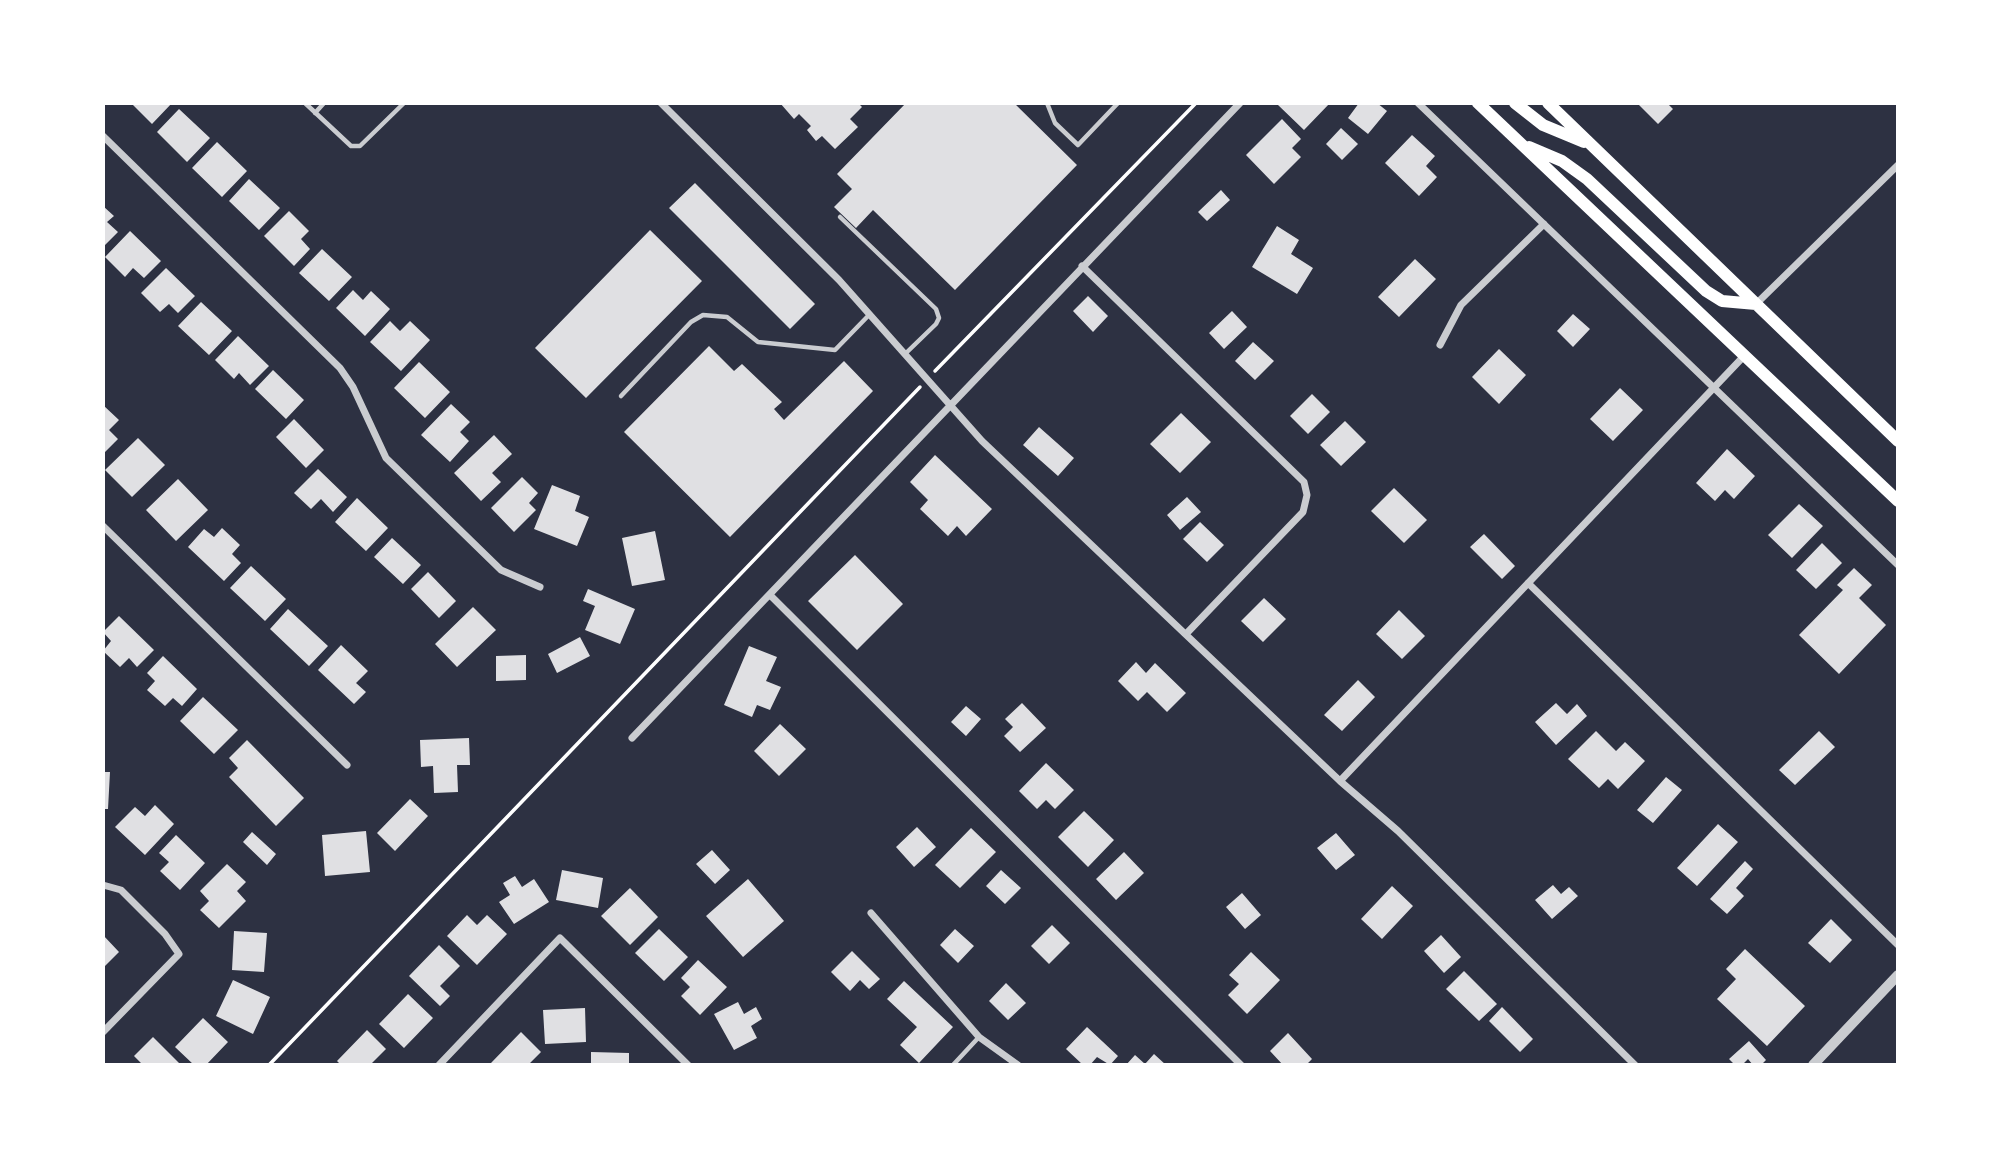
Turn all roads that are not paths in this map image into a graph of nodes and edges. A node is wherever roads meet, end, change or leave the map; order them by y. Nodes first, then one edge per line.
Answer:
1 (305, 103) edge
2 (324, 103) edge
3 (404, 103) edge
4 (661, 103) edge
5 (1047, 103) edge
6 (1118, 103) edge
7 (1240, 103) edge
8 (1418, 103) edge
9 (1478, 103) edge
10 (1515, 103) edge
11 (1548, 103) edge
12 (315, 113) junction
13 (103, 136) edge
14 (1520, 143) junction
15 (1591, 145) junction
16 (1898, 165) edge
17 (840, 217) dead end
18 (1544, 224) junction
19 (1082, 266) junction
20 (1756, 304) junction
21 (869, 315) junction
22 (1440, 345) dead end
23 (905, 355) junction
24 (1744, 356) junction
25 (1714, 386) junction
26 (621, 396) dead end
27 (949, 405) junction
28 (1898, 441) edge
29 (1898, 500) edge
30 (103, 526) edge
31 (1898, 565) edge
32 (1528, 583) junction
33 (540, 587) dead end
34 (771, 596) junction
35 (1186, 634) junction
36 (632, 738) dead end
37 (347, 765) dead end
38 (1340, 781) junction
39 (103, 885) edge
40 (871, 914) dead end
41 (1898, 945) edge
42 (1898, 975) edge
43 (103, 1032) edge
44 (979, 1037) junction
45 (439, 1065) edge
46 (688, 1065) edge
47 (953, 1065) edge
48 (1018, 1065) edge
49 (1241, 1065) edge
50 (1635, 1065) edge
51 (1813, 1065) edge

1 - 12 lane
2 - 12 lane
3 - 12 lane
4 - 21 street
5 - 6 lane
7 - 19 street
8 - 18 street
9 - 14 main road
10 - 15 main road
11 - 15 main road
13 - 33 street
14 - 20 main road
14 - 24 main road
15 - 20 main road
16 - 20 street
17 - 23 lane
18 - 22 street
18 - 25 street
19 - 27 street
19 - 35 street
20 - 28 main road
21 - 23 street
21 - 26 lane
23 - 27 street
24 - 25 street
24 - 29 main road
25 - 31 street
25 - 32 street
27 - 34 street
27 - 35 street
30 - 37 street
32 - 38 street
32 - 41 street
34 - 36 street
34 - 49 street
35 - 38 street
38 - 50 street
39 - 43 street
40 - 44 street
42 - 51 street
44 - 47 lane
44 - 48 street
45 - 46 street

